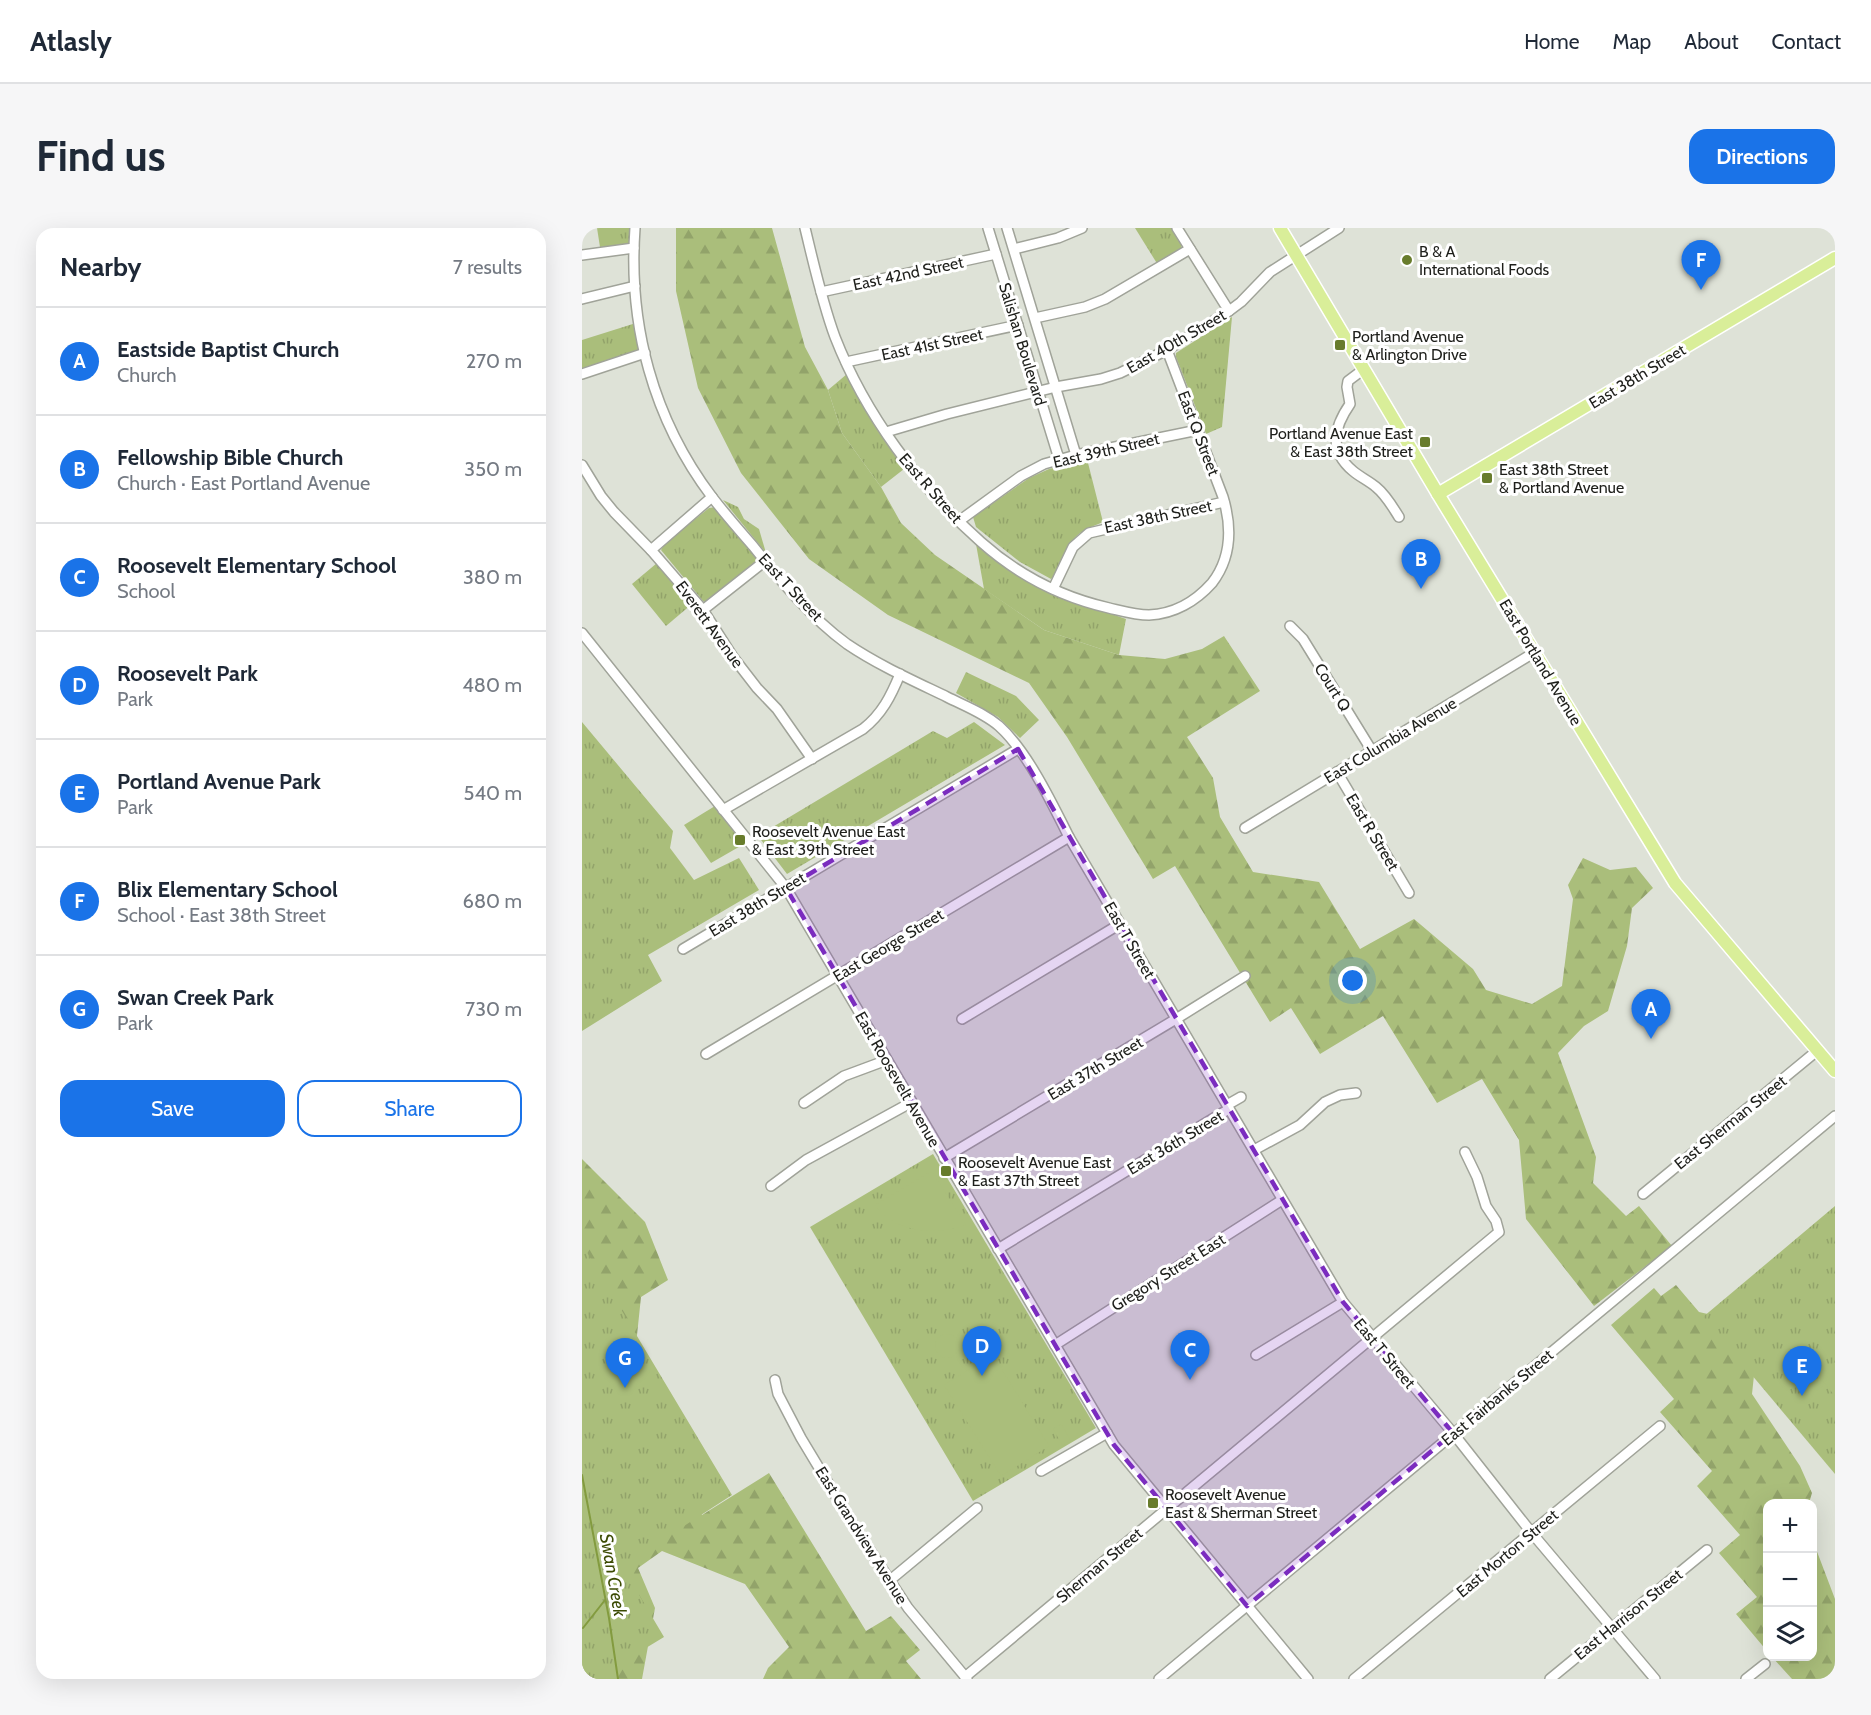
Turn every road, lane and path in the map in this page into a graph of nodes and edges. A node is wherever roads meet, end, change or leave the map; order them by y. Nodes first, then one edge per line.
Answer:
1 (635, 228) edge
2 (805, 228) edge
3 (988, 228) edge
4 (1007, 228) edge
5 (1082, 228) edge
6 (1177, 228) edge
7 (1280, 228) edge
8 (1339, 228) edge
9 (634, 248) junction
10 (1014, 249) junction
11 (1190, 249) junction
12 (996, 254) junction
13 (1296, 254) junction
14 (582, 255) edge
15 (1835, 258) edge
16 (634, 286) junction
17 (821, 292) junction
18 (582, 299) edge
19 (1228, 311) junction
20 (1035, 318) junction
21 (1018, 325) junction
22 (1167, 350) junction
23 (645, 353) junction
24 (846, 362) junction
25 (1364, 369) junction
26 (582, 374) edge
27 (1056, 387) junction
28 (1039, 392) junction
29 (1198, 430) junction
30 (886, 432) junction
31 (1077, 455) junction
32 (1059, 459) junction
33 (582, 465) edge
34 (1438, 494) junction
35 (712, 497) junction
36 (1224, 502) junction
37 (1399, 517) dead end
38 (959, 521) junction
39 (651, 550) junction
40 (765, 561) junction
41 (1053, 589) junction
42 (1182, 607) joint
43 (704, 610) junction
44 (1290, 626) dead end
45 (582, 633) edge
46 (1535, 652) junction
47 (900, 674) junction
48 (1018, 749) junction
49 (1372, 751) junction
50 (812, 759) junction
51 (1337, 772) junction
52 (723, 810) junction
53 (1245, 828) dead end
54 (1069, 837) junction
55 (786, 888) junction
56 (1409, 892) dead end
57 (1120, 924) junction
58 (682, 949) dead end
59 (838, 975) junction
60 (1245, 976) dead end
61 (962, 1019) dead end
62 (1176, 1019) junction
63 (1818, 1050) junction
64 (706, 1054) dead end
65 (887, 1060) junction
66 (1835, 1071) edge
67 (1356, 1093) dead end
68 (1241, 1097) dead end
69 (912, 1102) junction
70 (804, 1103) dead end
71 (1228, 1107) junction
72 (1835, 1116) edge
73 (1254, 1150) junction
74 (1465, 1152) dead end
75 (944, 1158) junction
76 (771, 1186) dead end
77 (1643, 1194) dead end
78 (1282, 1200) junction
79 (998, 1250) junction
80 (1343, 1302) junction
81 (1372, 1338) junction
82 (1054, 1345) junction
83 (1256, 1354) dead end
84 (774, 1380) dead end
85 (1660, 1426) dead end
86 (1107, 1434) junction
87 (1453, 1434) junction
88 (1041, 1472) dead end
89 (977, 1508) dead end
90 (1167, 1509) junction
91 (1531, 1532) junction
92 (1707, 1550) dead end
93 (889, 1581) junction
94 (1248, 1606) junction
95 (1612, 1628) junction
96 (1765, 1664) dead end
97 (966, 1678) edge
98 (1159, 1679) edge
99 (1308, 1679) edge
100 (1354, 1679) edge
101 (1550, 1679) edge
102 (1655, 1679) edge
103 (1746, 1679) edge

1 - 9 street, East T Street
2 - 17 street, East R Street
3 - 12 street, Salishan Boulevard
4 - 10 street, Salishan Boulevard
5 - 10 street
6 - 11 street
7 - 13 main road, East Portland Avenue
8 - 13 street, East 40th Street
9 - 14 street
9 - 16 street, East T Street
10 - 20 street, Salishan Boulevard
11 - 19 street
11 - 20 street
12 - 17 street, East 42nd Street
12 - 21 street, Salishan Boulevard
13 - 19 street, East 40th Street
13 - 25 main road, East Portland Avenue
15 - 34 main road, East 38th Street
16 - 18 street
16 - 23 street, East T Street
17 - 24 street, East R Street
19 - 22 street, East 40th Street
20 - 27 street, Salishan Boulevard
21 - 24 street, East 41st Street
21 - 28 street, Salishan Boulevard
22 - 27 street, East 40th Street
22 - 29 street, East Q Street
23 - 26 street
23 - 35 street, East T Street
24 - 30 street, East R Street
25 - 34 main road, East Portland Avenue
25 - 37 street
27 - 28 street, East 40th Street
27 - 31 street, Salishan Boulevard
28 - 30 street, East 40th Street
28 - 32 street, Salishan Boulevard
29 - 31 street, East 39th Street
29 - 36 street, East Q Street
30 - 38 street, East R Street
31 - 32 street, East 39th Street
32 - 38 street, East 39th Street
33 - 39 street, Everett Avenue
34 - 46 main road, East Portland Avenue
35 - 39 street
35 - 40 street, East T Street
36 - 41 street, East 38th Street
36 - 42 street, East Q Street
38 - 41 street, East R Street
39 - 43 street, Everett Avenue
40 - 43 street
40 - 47 street, East T Street
41 - 42 street, East R Street
43 - 50 street, Everett Avenue
44 - 49 street, Court Q
45 - 52 street, East Roosevelt Avenue
46 - 49 street, East Columbia Avenue
46 - 63 main road, East Portland Avenue
47 - 48 street, East T Street
47 - 50 street
48 - 54 street, East T Street
48 - 55 street, East 38th Street
49 - 51 street, East Columbia Avenue
50 - 52 street
51 - 53 street, East Columbia Avenue
51 - 56 street, East R Street
52 - 55 street, East Roosevelt Avenue
54 - 57 street, East T Street
54 - 59 street, East George Street
55 - 58 street, East 38th Street
55 - 59 street, East Roosevelt Avenue
57 - 61 street
57 - 62 street, East T Street
59 - 64 street, East George Street
59 - 65 street, East Roosevelt Avenue
60 - 62 street, East 37th Street
62 - 71 street, East T Street
62 - 75 street, East 37th Street
63 - 66 main road, East Portland Avenue
63 - 77 street, East Sherman Street
65 - 69 street, East Roosevelt Avenue
65 - 70 street
67 - 73 street
68 - 71 street, East 36th Street
69 - 75 street, East Roosevelt Avenue
69 - 76 street
71 - 73 street, East T Street
71 - 79 street, East 36th Street
72 - 87 street, East Fairbanks Street
73 - 78 street, East T Street
74 - 81 street
75 - 79 street, East Roosevelt Avenue
78 - 80 street, East T Street
78 - 82 street, Gregory Street East
79 - 82 street, East Roosevelt Avenue
80 - 81 street, East T Street
80 - 83 street
81 - 87 street, East T Street
81 - 90 street, Sherman Street
82 - 86 street, East Roosevelt Avenue
84 - 93 street, East Grandview Avenue
85 - 91 street, East Morton Street
86 - 88 street
86 - 90 street, East Roosevelt Avenue
87 - 91 street, East T Street
87 - 94 street, East Fairbanks Street
89 - 93 street
90 - 94 street, East Roosevelt Avenue
90 - 97 street, Sherman Street
91 - 95 street, East T Street
91 - 100 street, East Morton Street
92 - 95 street, East Harrison Street
93 - 97 street, East Grandview Avenue
94 - 98 street, East Fairbanks Street
94 - 99 street, East Roosevelt Avenue
95 - 101 street, East Harrison Street
95 - 102 street, East T Street
96 - 103 street

